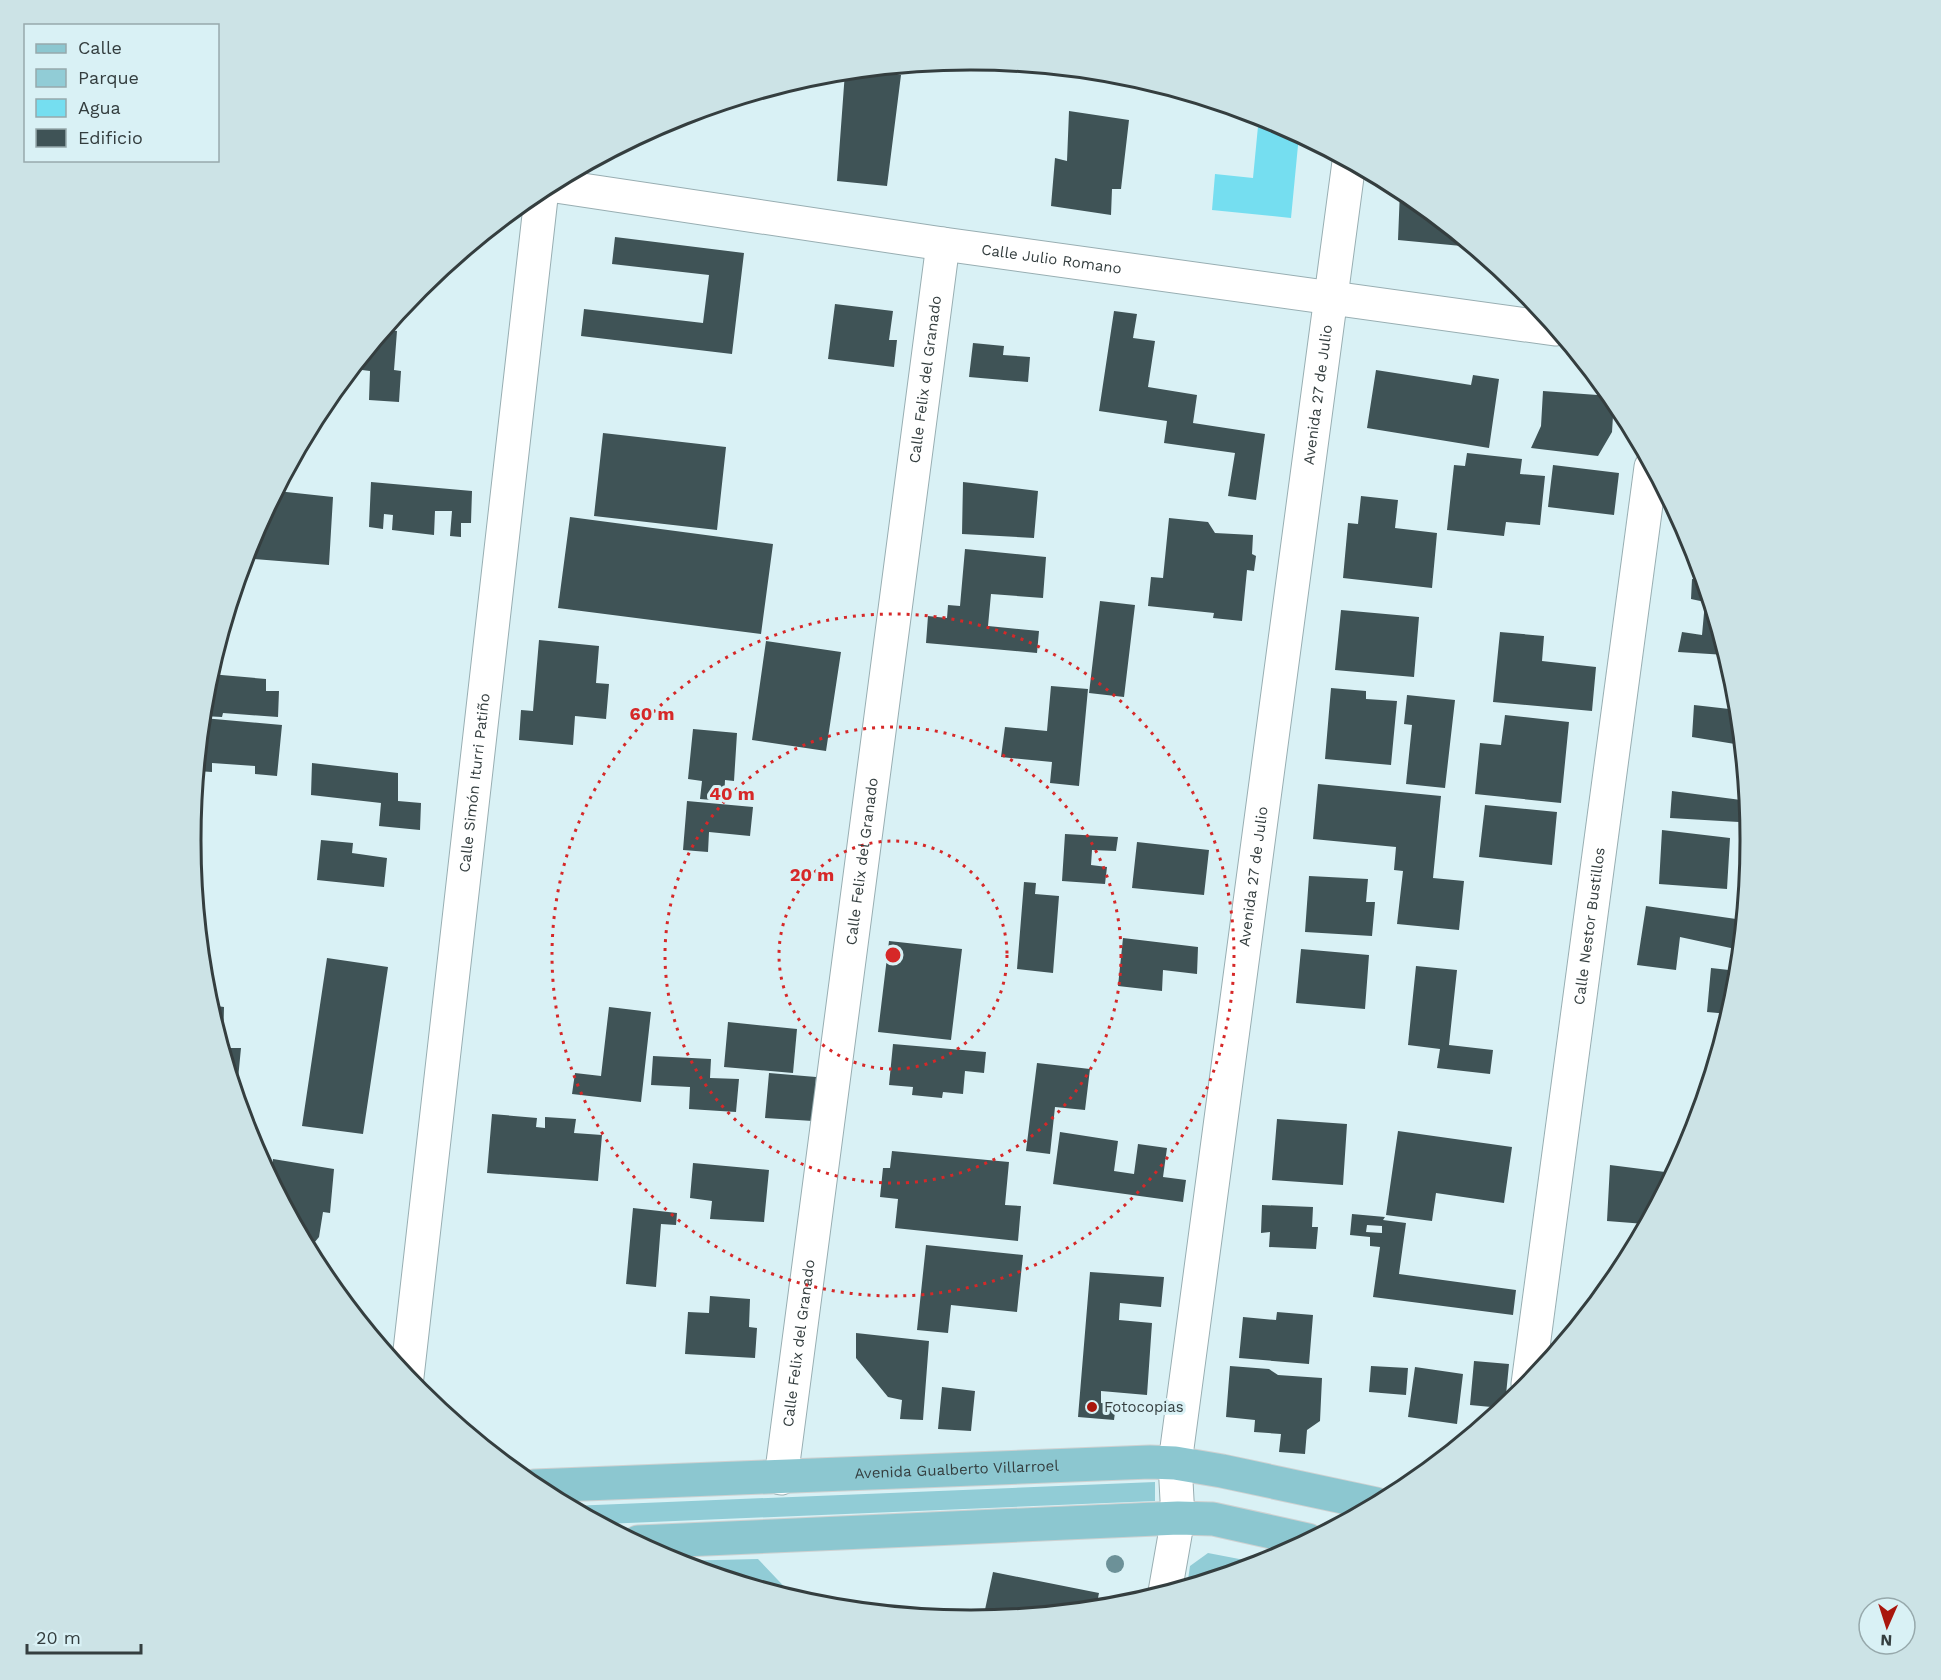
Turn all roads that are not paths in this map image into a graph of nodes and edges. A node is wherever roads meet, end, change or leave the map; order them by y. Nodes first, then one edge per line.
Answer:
1 (1348, 170) edge
2 (564, 187) edge
3 (541, 202) edge
4 (943, 244) junction
5 (1331, 297) junction
6 (1544, 327) edge
7 (1649, 478) edge
8 (408, 1365) edge
9 (1530, 1367) edge
10 (1175, 1463) junction
11 (781, 1478) junction
12 (552, 1485) edge
13 (1363, 1501) edge
14 (1178, 1518) junction
15 (1295, 1537) edge
16 (655, 1541) edge
17 (1166, 1584) edge

1 - 5 street, Avenida 27 de Julio
2 - 4 street, Calle Julio Romano
3 - 8 street, Calle Simón Iturri Patiño
4 - 5 street, Calle Julio Romano
4 - 11 street, Calle Felix del Granado
5 - 6 street, Calle Julio Romano
5 - 10 street, Avenida 27 de Julio
7 - 9 street, Calle Nestor Bustillos
10 - 11 main road, Avenida Gualberto Villarroel
10 - 13 main road, Avenida Gualberto Villarroel
10 - 14 street, Avenida 27 de Julio
11 - 12 main road, Avenida Gualberto Villarroel
14 - 15 main road
14 - 16 main road
14 - 17 street, Avenida 27 de Julio

